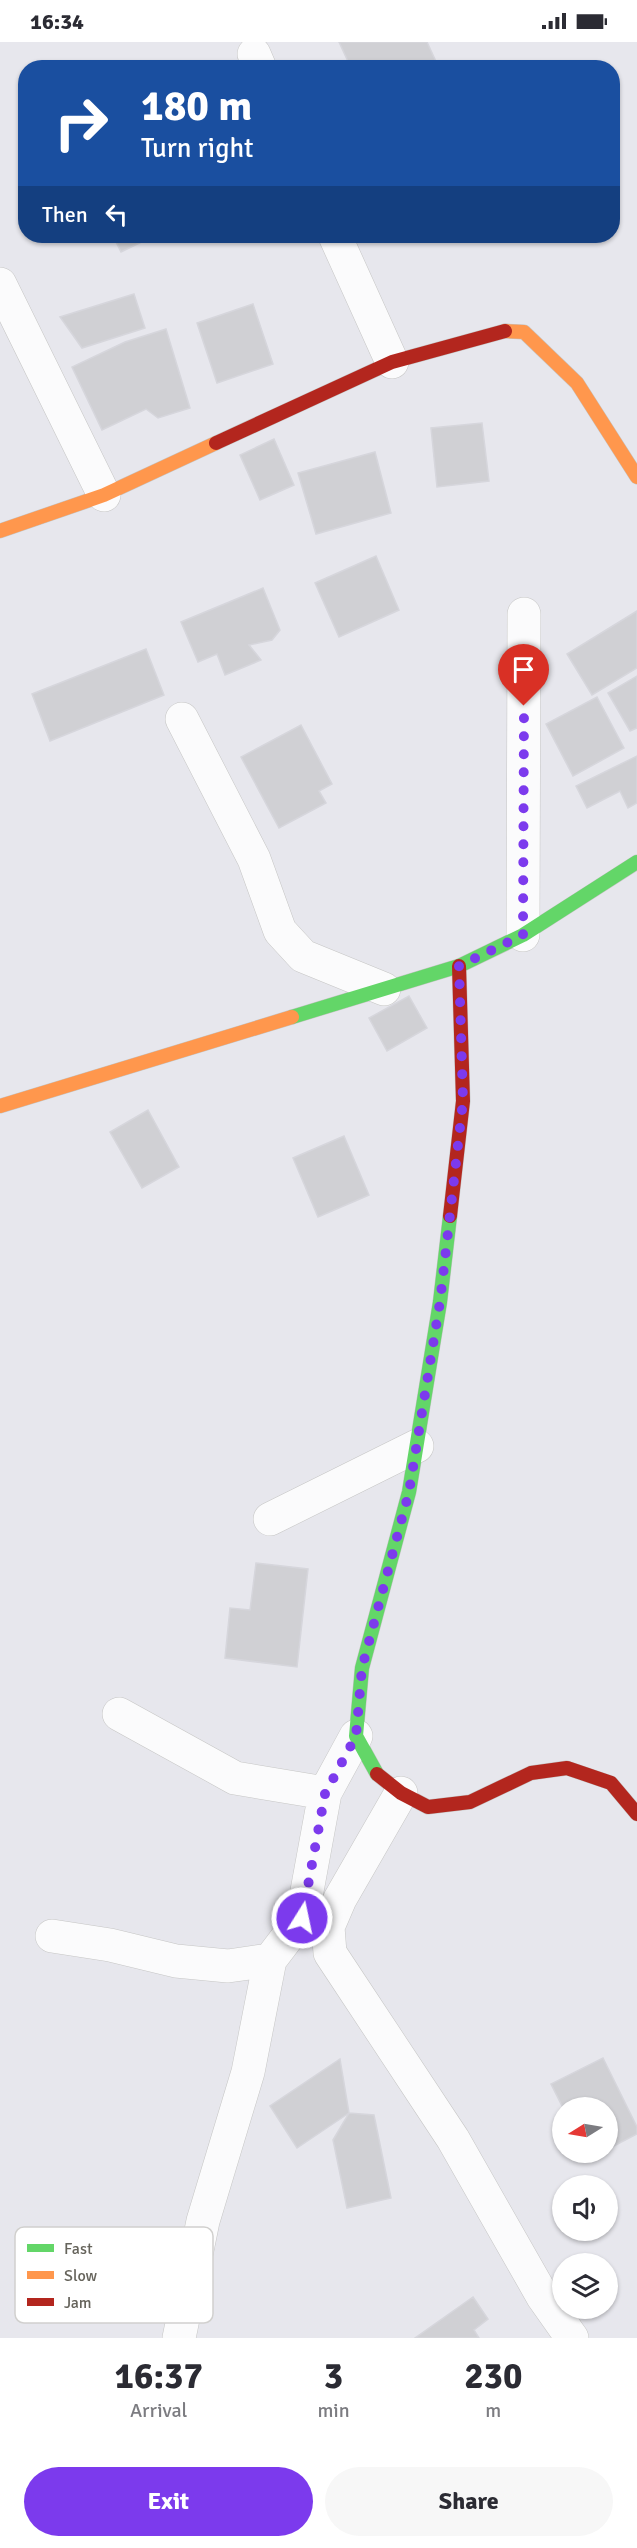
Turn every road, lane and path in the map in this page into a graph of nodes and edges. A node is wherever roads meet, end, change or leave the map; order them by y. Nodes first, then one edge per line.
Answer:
1 (338, 243) edge
2 (0, 284) edge
3 (392, 363) junction
4 (637, 477) edge
5 (104, 495) junction
6 (0, 531) edge
7 (524, 614) dead end
8 (182, 719) dead end
9 (637, 862) edge
10 (523, 935) junction
11 (459, 966) junction
12 (384, 989) junction
13 (0, 1106) edge
14 (417, 1446) junction
15 (270, 1519) dead end
16 (119, 1714) dead end
17 (356, 1736) junction
18 (401, 1793) junction
19 (325, 1794) junction
20 (637, 1814) edge
21 (315, 1923) junction
22 (52, 1936) dead end
23 (270, 1960) junction
24 (202, 2227) edge
25 (182, 2323) edge
26 (179, 2338) edge
27 (572, 2338) edge

1 - 3 street
2 - 5 street
3 - 4 street
3 - 5 street
5 - 6 street
7 - 10 street
8 - 12 street
9 - 10 street
10 - 11 street
11 - 12 street
11 - 14 street
12 - 13 street
14 - 15 street
14 - 17 street
16 - 19 street
17 - 18 street
17 - 19 street
18 - 20 street
18 - 21 street
19 - 21 street
21 - 23 street
21 - 27 street
22 - 23 street
23 - 24 street
25 - 26 street

